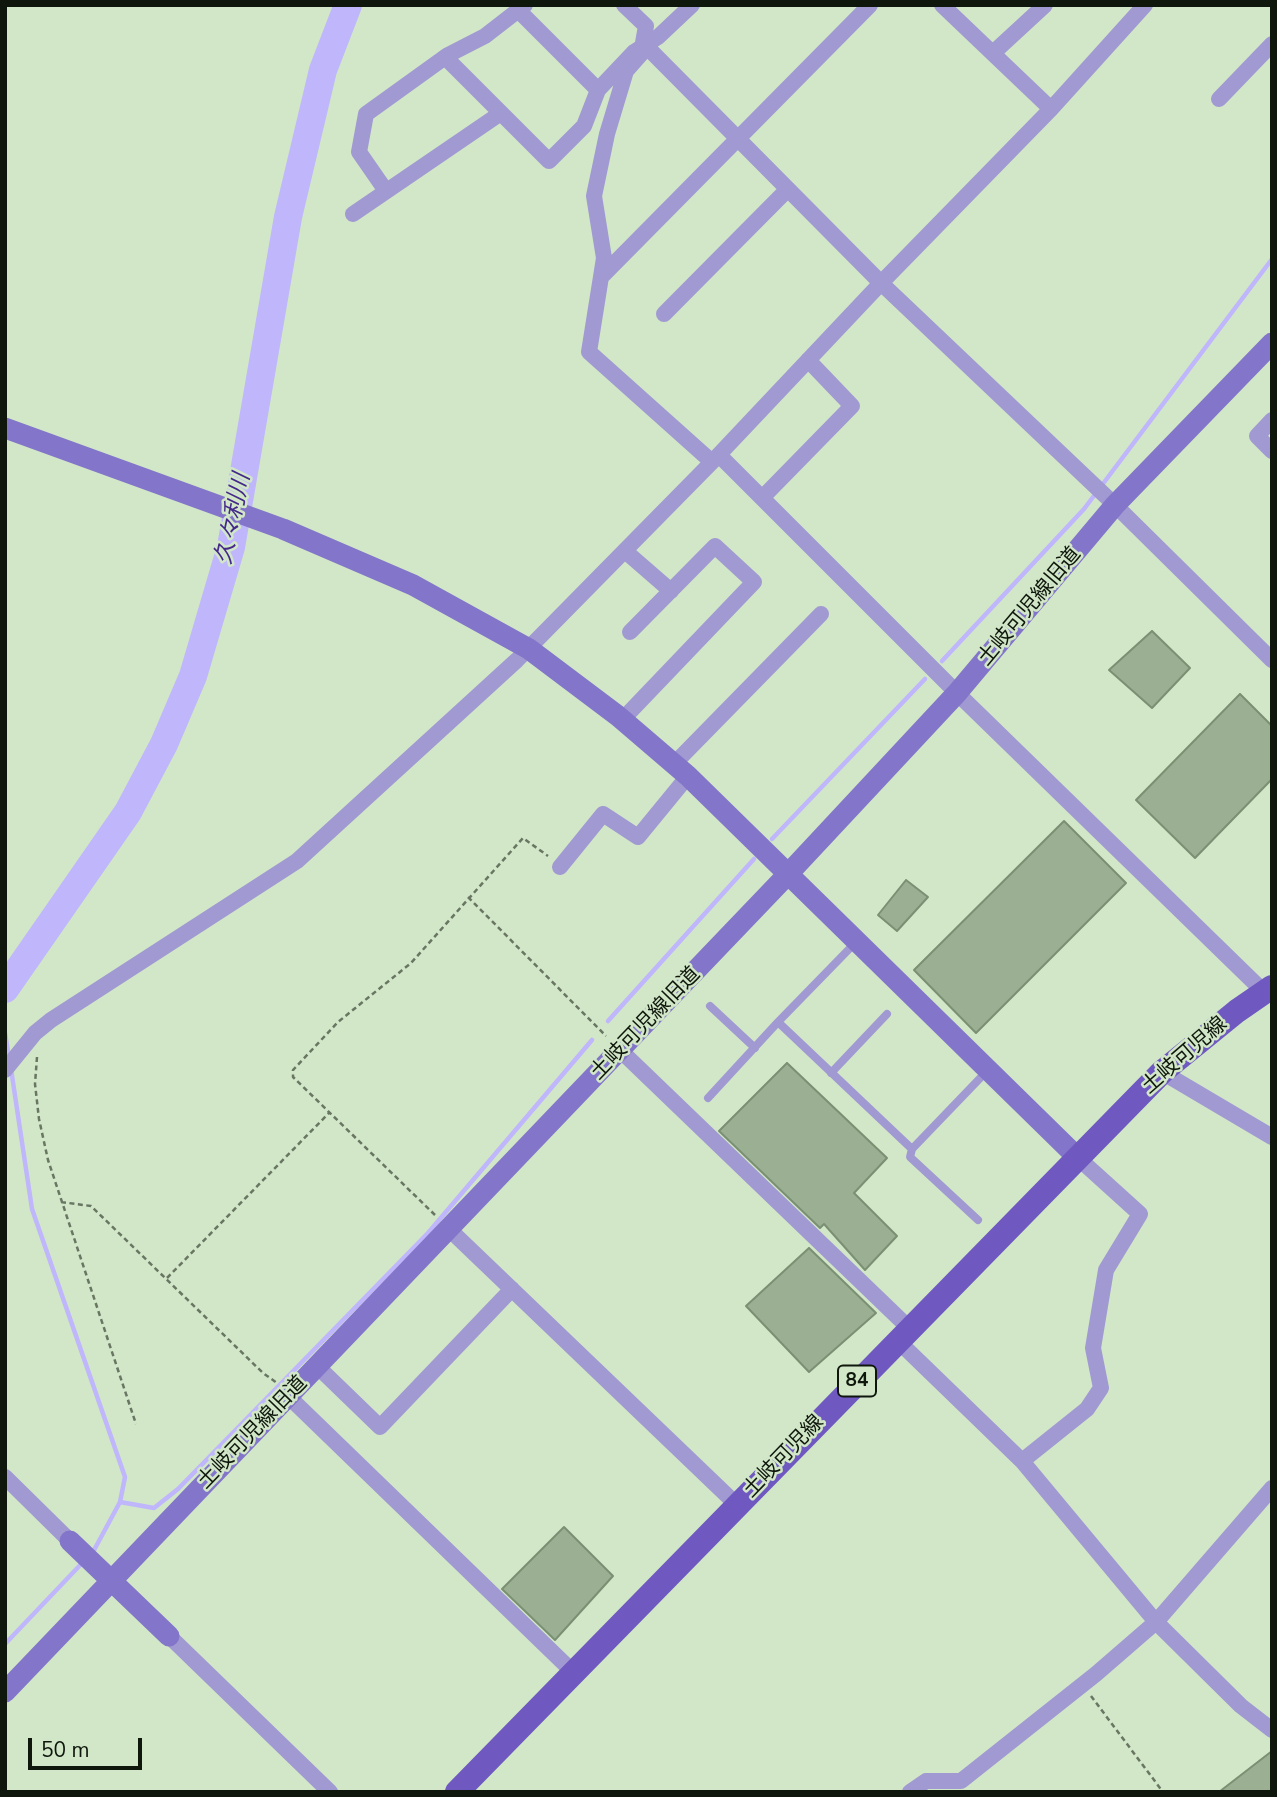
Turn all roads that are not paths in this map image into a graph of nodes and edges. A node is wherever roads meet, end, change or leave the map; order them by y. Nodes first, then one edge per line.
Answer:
1 (624, 5) edge
2 (692, 5) edge
3 (870, 5) edge
4 (942, 5) edge
5 (1045, 5) edge
6 (1145, 5) edge
7 (514, 10) edge
8 (644, 44) junction
9 (1272, 44) edge
10 (993, 53) junction
11 (446, 57) junction
12 (598, 90) junction
13 (1219, 99) dead end
14 (1051, 109) junction
15 (500, 113) junction
16 (738, 139) junction
17 (788, 189) junction
18 (386, 191) junction
19 (354, 214) dead end
20 (603, 275) junction
21 (881, 283) junction
22 (664, 314) dead end
23 (1272, 343) edge
24 (808, 360) junction
25 (1272, 420) edge
26 (5, 428) edge
27 (1272, 451) edge
28 (716, 459) junction
29 (762, 498) junction
30 (1111, 501) junction
31 (625, 551) junction
32 (671, 591) junction
33 (821, 614) dead end
34 (630, 632) dead end
35 (528, 649) junction
36 (1272, 660) edge
37 (957, 693) junction
38 (622, 720) junction
39 (681, 770) junction
40 (560, 867) road end
41 (789, 873) junction
42 (858, 941) junction
43 (1268, 990) edge
44 (710, 1006) dead end
45 (887, 1014) dead end
46 (778, 1022) junction
47 (755, 1048) junction
48 (620, 1050) junction
49 (988, 1069) junction
50 (5, 1070) edge
51 (1162, 1072) junction
52 (831, 1073) junction
53 (708, 1098) dead end
54 (1272, 1136) edge
55 (912, 1149) junction
56 (1077, 1157) junction
57 (978, 1220) dead end
58 (450, 1230) junction
59 (512, 1289) junction
60 (903, 1334) junction
61 (318, 1367) junction
62 (289, 1396) junction
63 (1022, 1461) junction
64 (5, 1476) edge
65 (1272, 1488) edge
66 (737, 1505) junction
67 (70, 1541) joint
68 (105, 1574) junction
69 (1156, 1622) junction
70 (169, 1636) joint
71 (573, 1672) junction
72 (5, 1692) edge
73 (1272, 1730) edge
74 (470, 1788) edge
75 (330, 1792) edge
76 (910, 1792) edge

1 - 8 street
2 - 8 street
3 - 16 street
4 - 10 street
5 - 10 street
6 - 14 street
7 - 11 street
7 - 12 street
8 - 12 street
8 - 16 street
8 - 20 street
9 - 13 street
10 - 14 street
11 - 15 street
11 - 18 street
12 - 15 street
14 - 21 street
15 - 18 street
16 - 17 street
16 - 20 street
17 - 21 street
17 - 22 street
18 - 19 street
20 - 28 street
21 - 24 street
21 - 30 street
23 - 30 street, 土岐可児線旧道
24 - 28 street
24 - 29 street
25 - 27 street
26 - 35 street
28 - 29 street
28 - 31 street
29 - 37 street
30 - 36 street
30 - 37 street, 土岐可児線旧道
31 - 32 street
31 - 35 street
32 - 34 street
32 - 38 street
33 - 39 street
35 - 38 street
35 - 50 street
37 - 41 street, 土岐可児線旧道
37 - 43 street
38 - 39 street
39 - 40 street
39 - 41 street
41 - 42 street
41 - 48 street, 土岐可児線旧道
42 - 46 lane
42 - 49 street
43 - 51 main road, 土岐可児線 / 84
44 - 47 lane
45 - 52 lane
46 - 47 lane
46 - 52 lane
47 - 53 lane
48 - 58 street, 土岐可児線旧道
48 - 60 street
49 - 55 lane
49 - 56 street
51 - 54 street
51 - 56 main road, 土岐可児線 / 84
52 - 55 lane
55 - 57 lane
56 - 60 main road, 土岐可児線 / 84
56 - 63 street
58 - 59 street
58 - 61 street, 土岐可児線旧道
59 - 61 street
59 - 66 street
60 - 63 street
60 - 66 main road, 土岐可児線 / 84
61 - 62 street, 土岐可児線旧道
62 - 68 street, 土岐可児線旧道
62 - 71 street
63 - 69 street
64 - 67 street
65 - 69 street
66 - 71 main road, 土岐可児線 / 84
67 - 68 street
68 - 70 street
68 - 72 street, 土岐可児線旧道
69 - 73 street
69 - 76 street
70 - 75 street
71 - 74 main road, 土岐可児線 / 84

